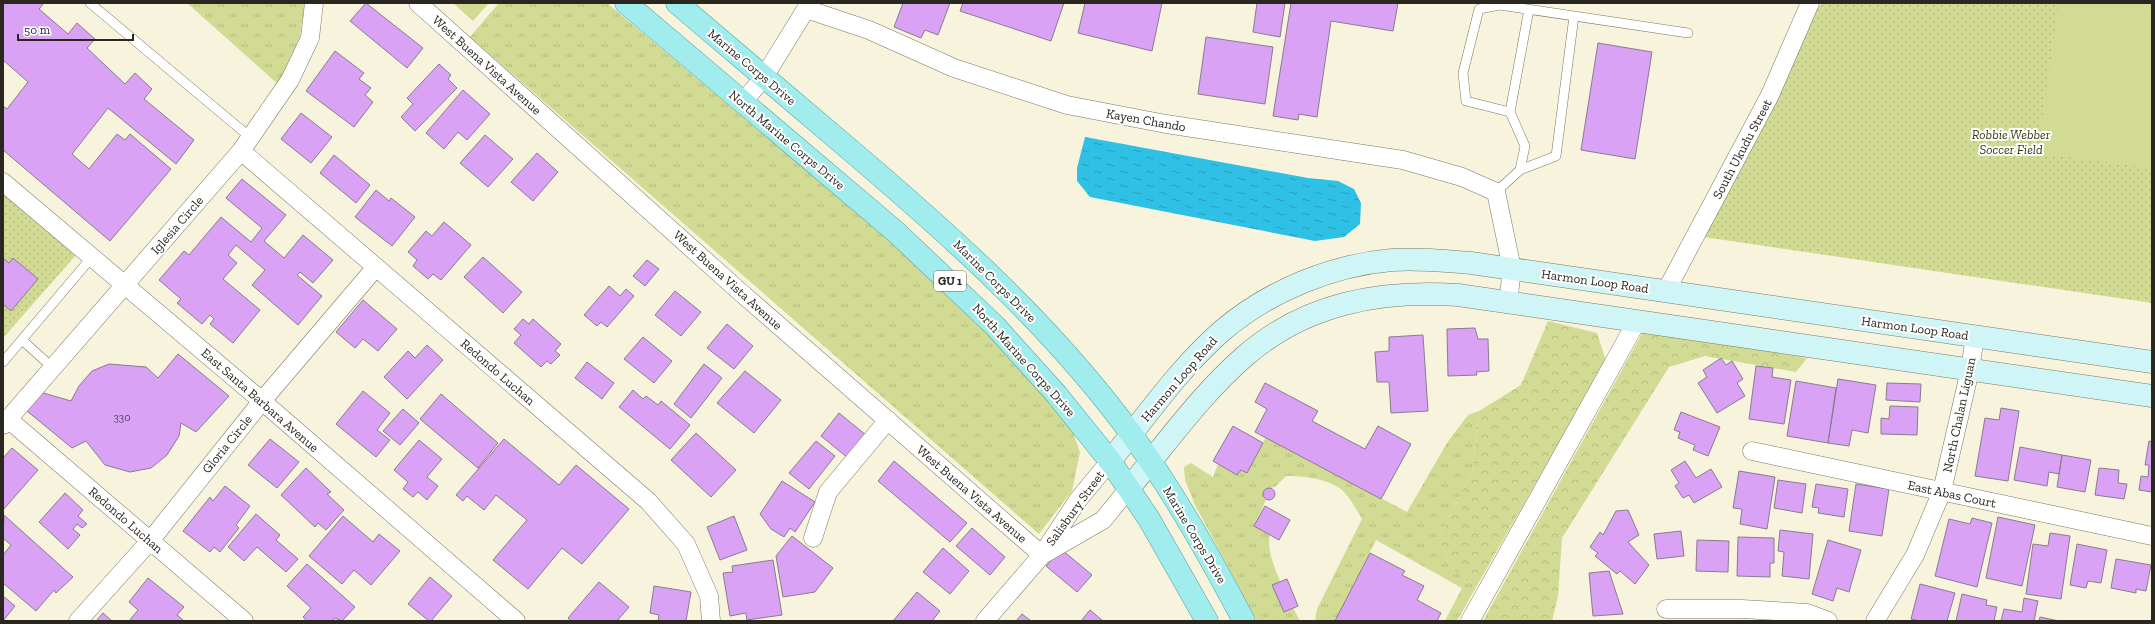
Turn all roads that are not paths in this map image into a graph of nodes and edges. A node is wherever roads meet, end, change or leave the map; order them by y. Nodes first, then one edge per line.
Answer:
1 (90, 3) edge
2 (314, 3) edge
3 (418, 3) edge
4 (626, 3) edge
5 (677, 3) edge
6 (1810, 3) edge
7 (807, 6) edge
8 (1528, 9) junction
9 (1574, 16) junction
10 (1688, 33) dead end
11 (764, 77) junction
12 (743, 102) junction
13 (1510, 112) junction
14 (246, 144) junction
15 (1520, 170) junction
16 (3, 182) edge
17 (1496, 192) junction
18 (92, 257) junction
19 (376, 267) junction
20 (1512, 269) junction
21 (125, 284) junction
22 (1666, 291) junction
23 (1508, 303) junction
24 (1638, 321) junction
25 (1975, 336) junction
26 (22, 340) junction
27 (3, 362) edge
28 (2152, 362) edge
29 (53, 368) junction
30 (1970, 370) junction
31 (2152, 396) edge
32 (262, 401) junction
33 (888, 420) junction
34 (6, 422) edge
35 (1131, 434) junction
36 (1752, 451) dead end
37 (1110, 461) junction
38 (1151, 462) junction
39 (1129, 488) junction
40 (1942, 491) junction
41 (2152, 536) edge
42 (813, 538) dead end
43 (150, 541) junction
44 (1042, 555) junction
45 (1666, 609) dead end
46 (78, 621) edge
47 (244, 621) edge
48 (516, 621) edge
49 (711, 621) edge
50 (985, 621) edge
51 (1207, 621) edge
52 (1244, 621) edge
53 (1470, 621) edge
54 (1828, 621) edge
55 (1875, 621) edge

1 - 14 lane
2 - 14 street, Iglesia Circle
3 - 33 street, West Buena Vista Avenue
4 - 12 main road, North Marine Corps Drive / GU 1
5 - 11 main road, Marine Corps Drive / GU 1
6 - 22 street, South Ukudu Street
7 - 11 street, Kayen Chando
7 - 17 street, Kayen Chando
8 - 9 lane
8 - 13 lane
8 - 13 lane
9 - 10 lane
9 - 15 lane
11 - 12 street, Kayen Chando
11 - 35 main road, Marine Corps Drive / GU 1
12 - 37 main road, North Marine Corps Drive / GU 1
13 - 15 lane
14 - 19 street, Redondo Luchan
14 - 21 street, Iglesia Circle
15 - 17 lane
16 - 18 street, East Santa Barbara Avenue
17 - 20 street
18 - 21 street, East Santa Barbara Avenue
18 - 26 lane
19 - 32 street, Gloria Circle
19 - 49 street, Redondo Luchan
20 - 22 main road, Harmon Loop Road
20 - 23 street
20 - 35 main road, Harmon Loop Road
21 - 29 street, Iglesia Circle
21 - 32 street, East Santa Barbara Avenue
22 - 25 main road, Harmon Loop Road
23 - 24 main road
23 - 38 main road
24 - 30 main road
24 - 53 street
25 - 28 main road, Harmon Loop Road
25 - 30 street, North Chalan Liguan
26 - 27 lane
26 - 29 lane
29 - 34 street, Iglesia Circle
30 - 31 main road
30 - 40 street, North Chalan Liguan
32 - 43 street, Gloria Circle
32 - 48 street, East Santa Barbara Avenue
33 - 42 street
33 - 44 street, West Buena Vista Avenue
34 - 43 street, Redondo Luchan
35 - 37 main road, Harmon Loop Road
35 - 38 main road, Marine Corps Drive / GU 1
36 - 40 street, East Abas Court
37 - 39 main road, North Marine Corps Drive / GU 1
37 - 44 street, Salisbury Street
38 - 39 main road
38 - 52 main road, Marine Corps Drive / GU 1
39 - 44 street, Salisbury Street
39 - 51 main road, North Marine Corps Drive / GU 1
40 - 41 street, East Abas Court
40 - 55 street, North Chalan Liguan
43 - 46 street, Gloria Circle
43 - 47 street, Redondo Luchan
44 - 50 street, Salisbury Street
45 - 54 street

